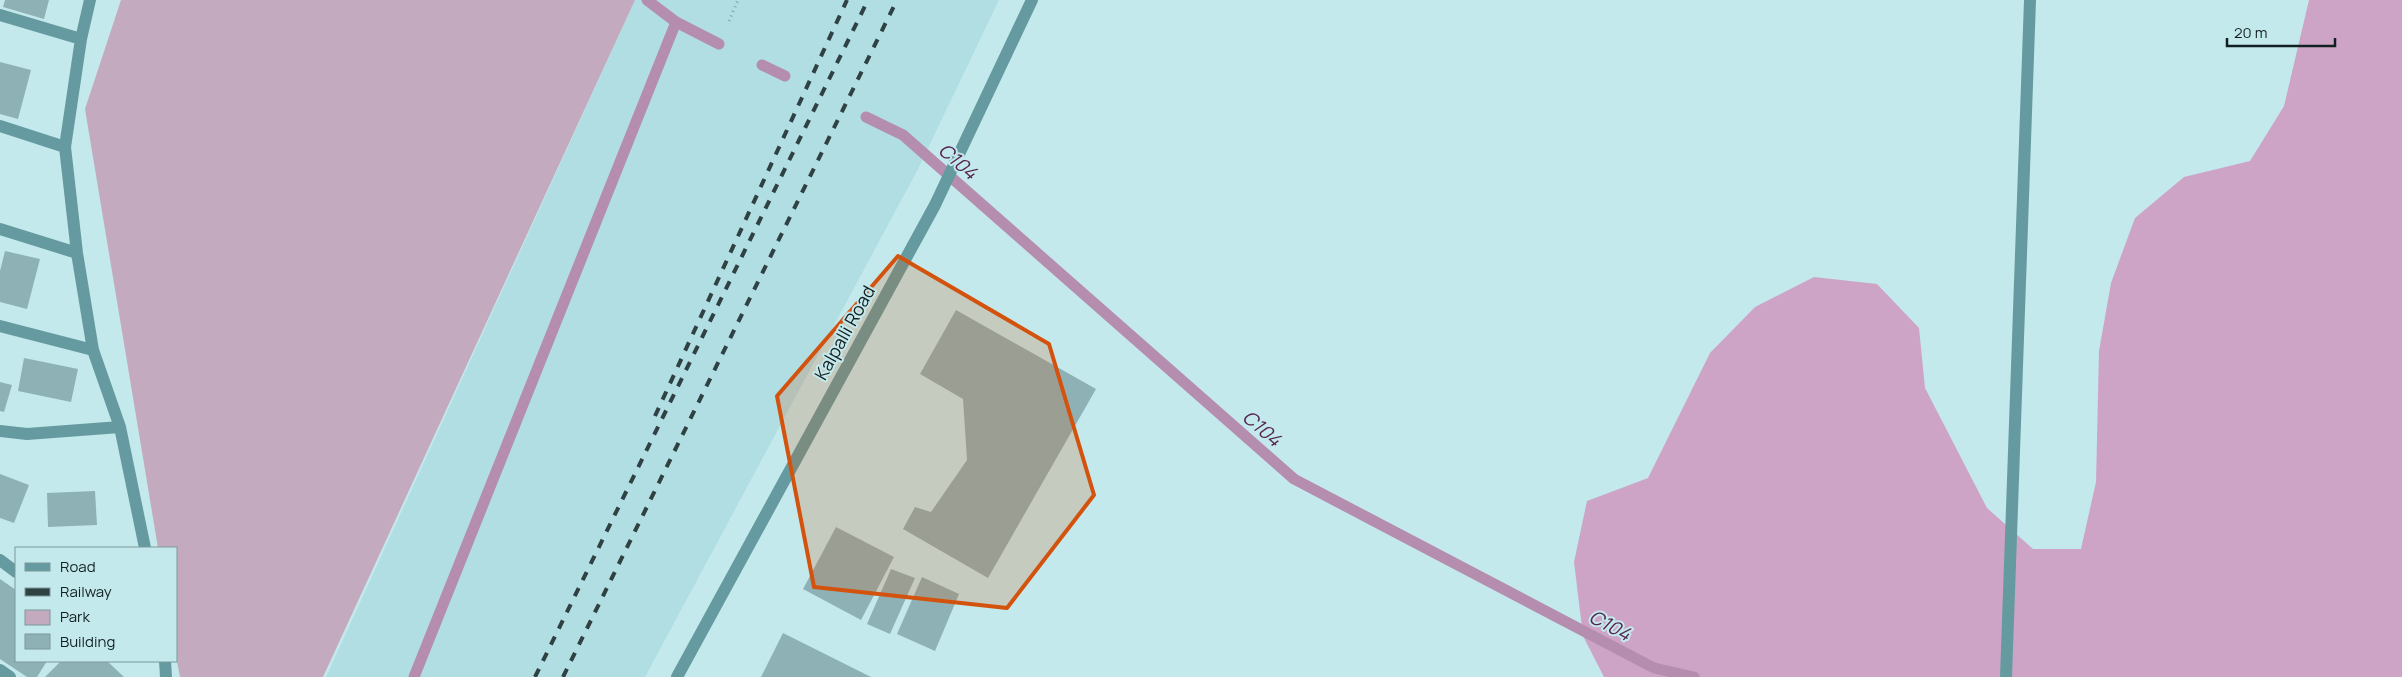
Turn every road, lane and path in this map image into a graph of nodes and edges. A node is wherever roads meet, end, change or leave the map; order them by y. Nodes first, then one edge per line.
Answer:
1 (90, 0) edge
2 (738, 0) edge
3 (1032, 0) edge
4 (2030, 0) edge
5 (0, 15) edge
6 (729, 21) dead end
7 (81, 39) junction
8 (0, 126) edge
9 (65, 147) junction
10 (0, 229) edge
11 (77, 253) junction
12 (0, 326) edge
13 (93, 350) junction
14 (120, 427) junction
15 (0, 431) edge
16 (145, 547) edge
17 (0, 560) edge
18 (15, 571) edge
19 (165, 662) edge
20 (0, 670) edge
21 (10, 677) edge
22 (166, 677) edge
23 (677, 677) edge
24 (2006, 677) edge

1 - 7 street
2 - 6 path
3 - 23 street, Kalpalli Road
4 - 24 street
5 - 7 street
7 - 9 street
8 - 9 street
9 - 11 street
10 - 11 street
11 - 13 street
12 - 13 street
13 - 14 street
14 - 15 street
14 - 16 street
17 - 18 street
19 - 22 street
20 - 21 street

